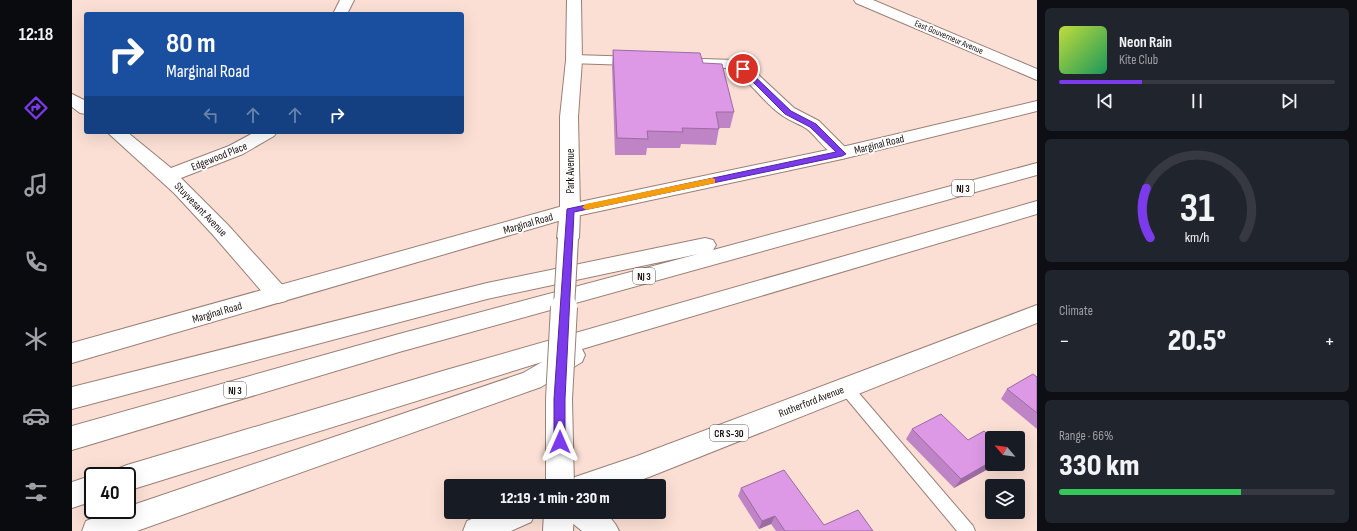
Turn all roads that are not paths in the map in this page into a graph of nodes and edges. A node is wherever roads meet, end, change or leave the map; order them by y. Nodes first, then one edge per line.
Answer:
1 (347, 0) edge
2 (574, 0) edge
3 (860, 0) edge
4 (341, 12) edge
5 (574, 60) junction
6 (1037, 75) edge
7 (72, 99) edge
8 (1037, 106) edge
9 (84, 108) edge
10 (118, 134) edge
11 (264, 134) edge
12 (842, 154) junction
13 (1037, 169) edge
14 (169, 176) junction
15 (1037, 207) edge
16 (889, 208) junction
17 (570, 211) junction
18 (278, 295) junction
19 (1037, 314) edge
20 (616, 330) junction
21 (72, 353) edge
22 (846, 388) junction
23 (72, 398) edge
24 (72, 438) edge
25 (136, 475) edge
26 (560, 479) edge
27 (606, 479) edge
28 (84, 491) edge
29 (72, 495) edge
30 (505, 519) edge
31 (559, 519) edge
32 (589, 519) edge
33 (97, 531) edge
34 (478, 531) edge
35 (558, 531) edge
36 (604, 531) edge
37 (968, 531) edge

1 - 4 main road
2 - 5 main road, Park Avenue
3 - 6 main road, East Gouverneur Avenue
5 - 12 main road
5 - 17 main road, Park Avenue
7 - 9 main road
8 - 12 main road, Marginal Road
10 - 14 main road, Stuyvesant Avenue
11 - 14 main road, Edgewood Place
12 - 17 main road, Marginal Road
13 - 16 main road, NJ 3
14 - 18 main road, Stuyvesant Avenue
15 - 20 main road
16 - 23 main road
16 - 24 main road, NJ 3
17 - 18 main road, Marginal Road
17 - 26 main road, Park Avenue, bridge
18 - 21 main road, Marginal Road
19 - 22 main road, Rutherford Avenue / CR S-30
20 - 25 main road
20 - 33 main road
22 - 27 main road, Rutherford Avenue / CR S-30
22 - 37 lane
28 - 29 main road
30 - 34 main road
31 - 35 main road
32 - 36 main road

